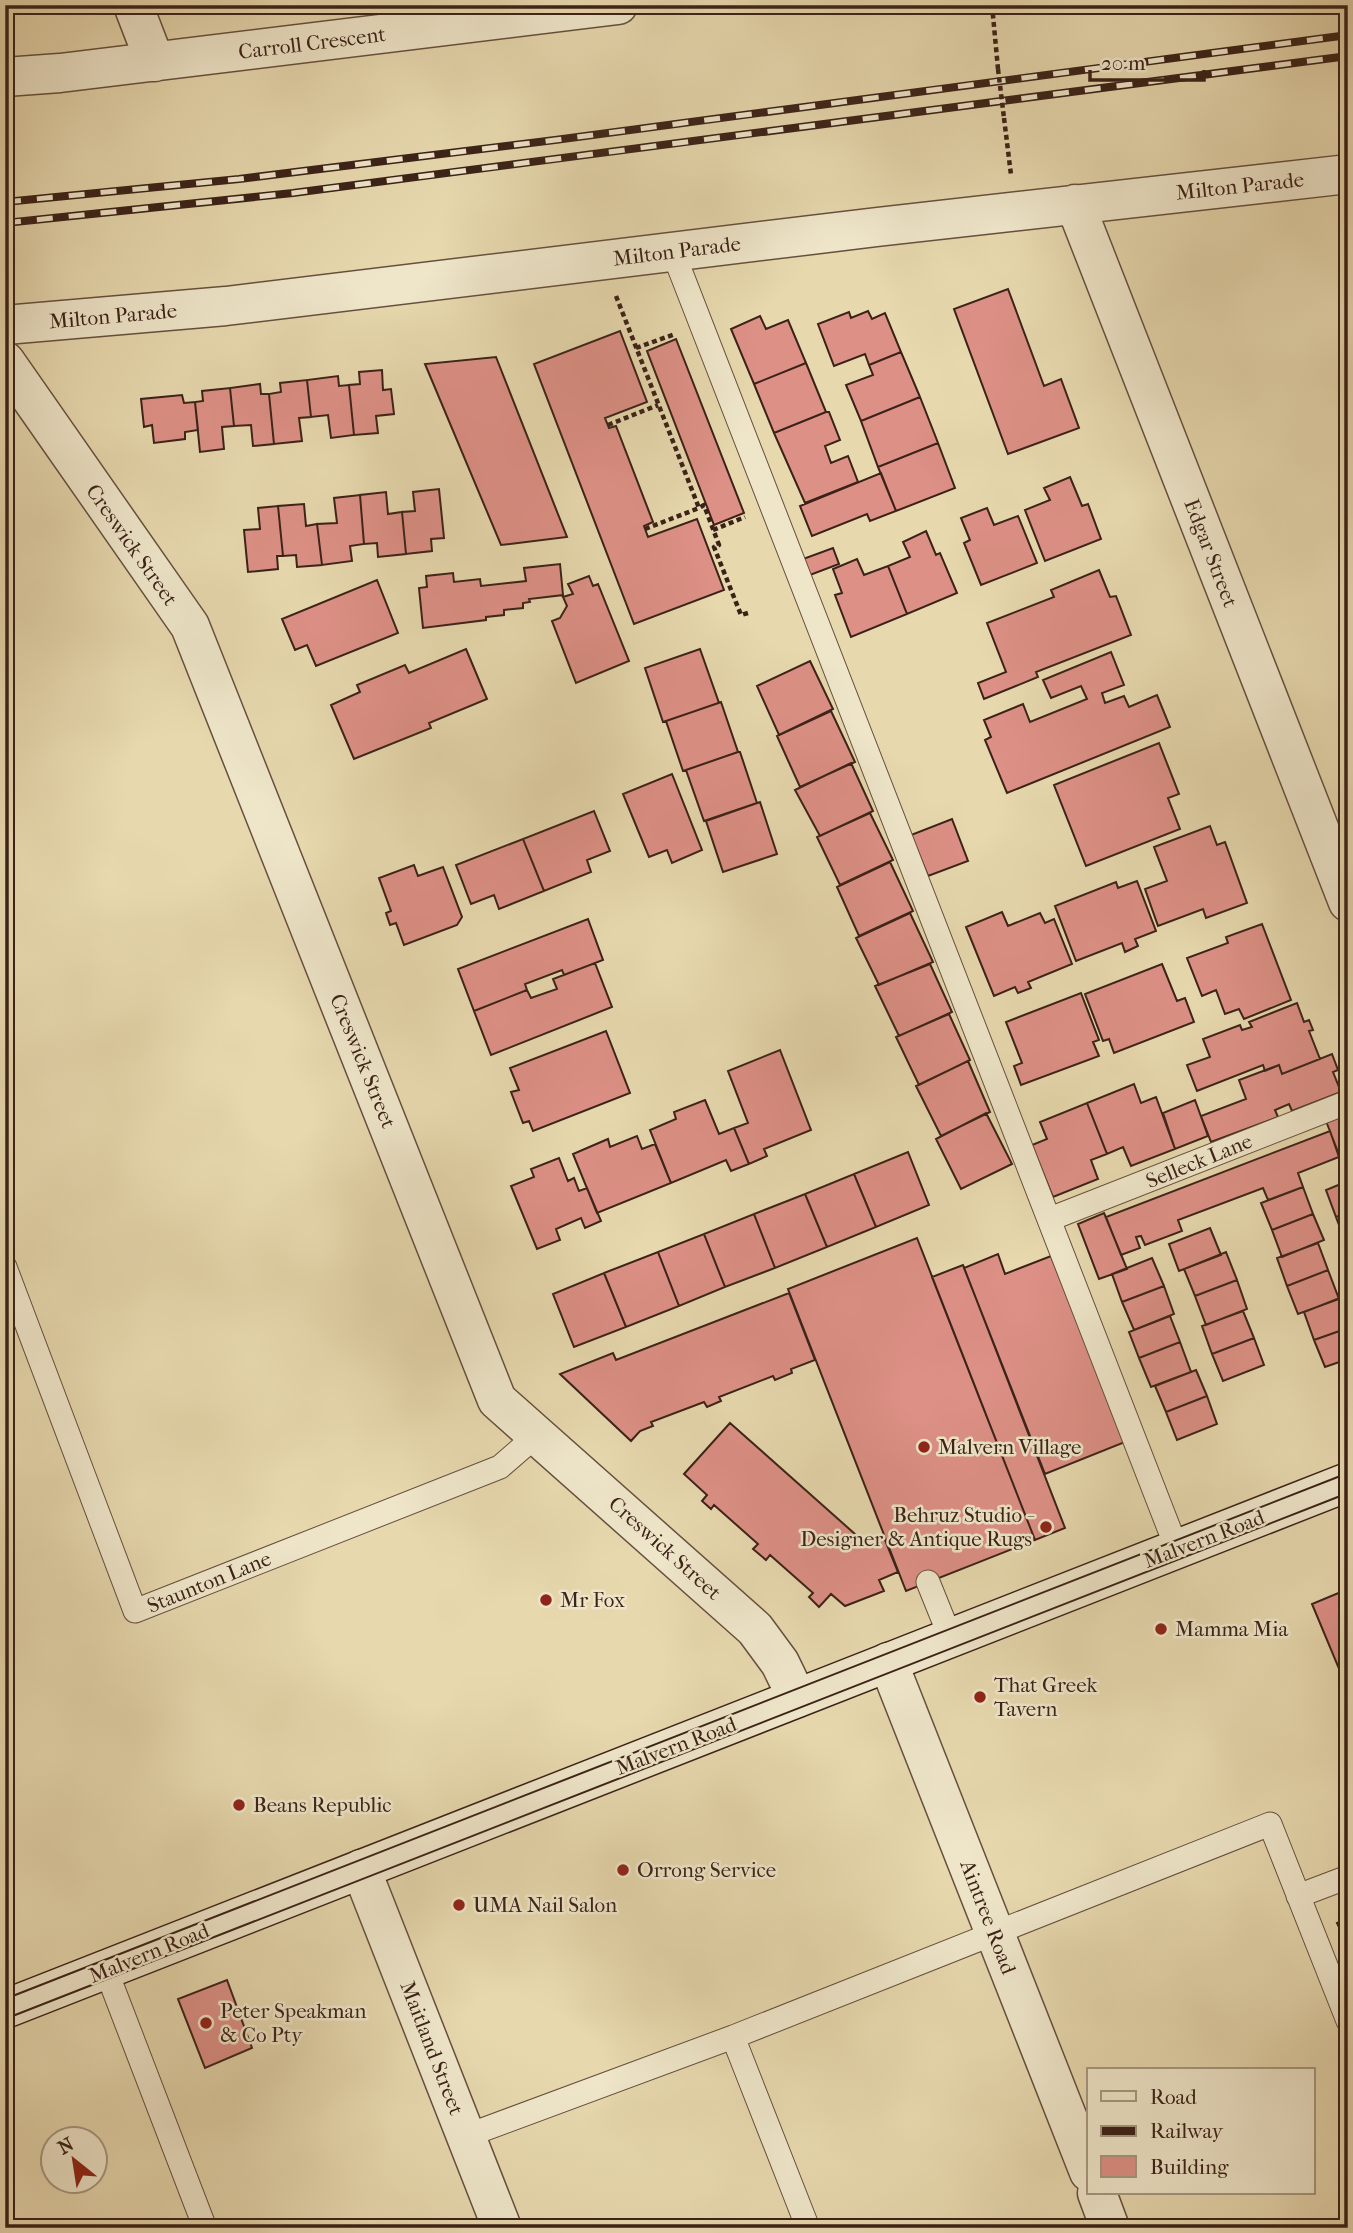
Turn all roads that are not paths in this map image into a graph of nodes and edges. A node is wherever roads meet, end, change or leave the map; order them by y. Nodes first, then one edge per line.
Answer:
1 (133, 5) edge
2 (618, 5) edge
3 (559, 9) edge
4 (155, 62) junction
5 (5, 77) edge
6 (1348, 174) edge
7 (1075, 204) junction
8 (673, 252) junction
9 (5, 325) edge
10 (5, 360) edge
11 (1348, 902) edge
12 (1348, 1102) edge
13 (1050, 1219) junction
14 (5, 1267) edge
15 (538, 1434) junction
16 (1348, 1482) edge
17 (1177, 1549) junction
18 (928, 1582) dead end
19 (951, 1639) junction
20 (888, 1662) junction
21 (797, 1698) junction
22 (361, 1869) junction
23 (1348, 1877) edge
24 (1298, 1896) junction
25 (994, 1932) junction
26 (106, 1970) junction
27 (5, 2009) edge
28 (1348, 2021) edge
29 (733, 2037) junction
30 (466, 2136) junction
31 (1087, 2167) edge
32 (1097, 2194) edge
33 (205, 2228) edge
34 (502, 2228) edge
35 (808, 2228) edge
36 (1111, 2228) edge

1 - 4 street
2 - 3 street, Carroll Crescent
3 - 4 street, Carroll Crescent
4 - 5 street, Carroll Crescent
6 - 7 street, Milton Parade
7 - 8 street, Milton Parade
7 - 11 street, Edgar Street
8 - 9 street, Milton Parade
8 - 13 lane
10 - 15 street, Creswick Street
12 - 13 lane, Selleck Lane
13 - 17 lane
14 - 15 lane, Staunton Lane
15 - 21 street, Creswick Street
16 - 17 street, Malvern Road
17 - 19 street, Malvern Road
18 - 19 lane
19 - 20 street, Malvern Road
20 - 21 street, Malvern Road
20 - 25 street, Aintree Road
21 - 22 street, Malvern Road
22 - 26 street, Malvern Road
22 - 30 street, Maitland Street
23 - 24 lane
24 - 25 lane
24 - 28 lane
25 - 29 lane
25 - 31 street, Aintree Road
26 - 27 street, Malvern Road
26 - 33 lane
29 - 30 lane
29 - 35 lane
30 - 34 street, Maitland Street
32 - 36 street

